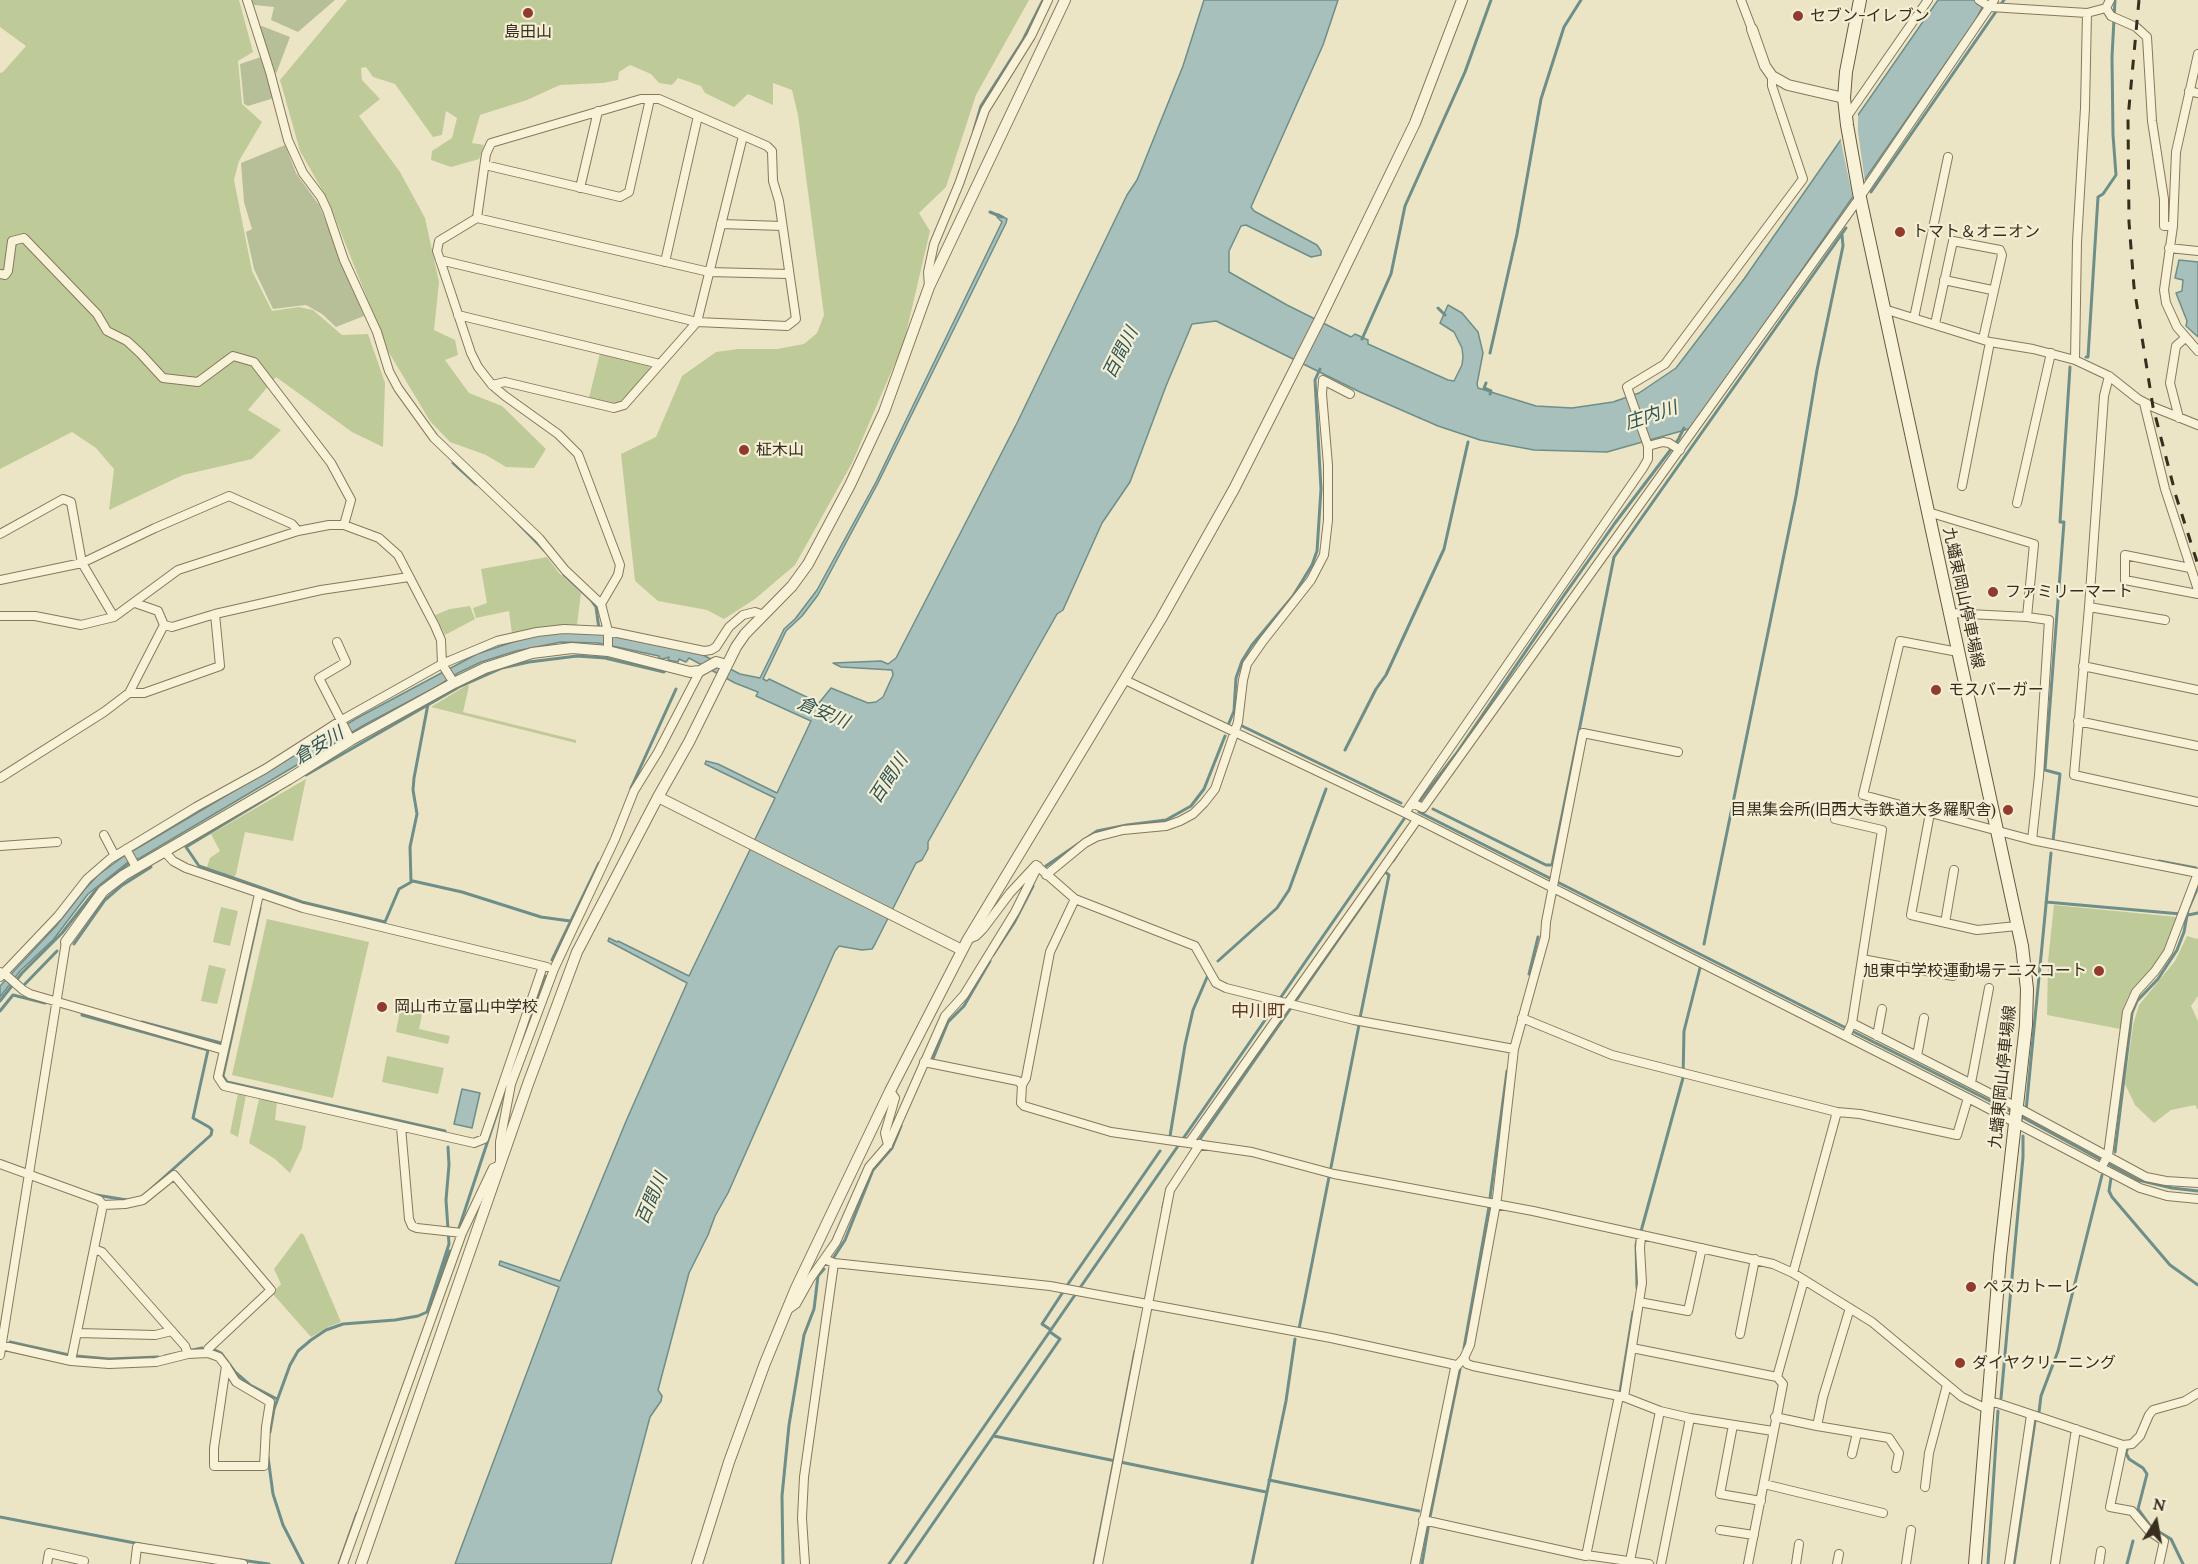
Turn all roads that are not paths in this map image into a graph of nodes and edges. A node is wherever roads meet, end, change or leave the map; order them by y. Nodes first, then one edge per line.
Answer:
1 (247, 0) edge
2 (1047, 0) edge
3 (1065, 0) edge
4 (1462, 0) edge
5 (1741, 0) edge
6 (1860, 0) edge
7 (1928, 0) edge
8 (2108, 4) edge
9 (1991, 5) edge
10 (2087, 13) junction
11 (1752, 29) joint
12 (2198, 54) edge
13 (1772, 76) junction
14 (2193, 92) edge
15 (1844, 98) junction
16 (650, 99) junction
17 (598, 111) junction
18 (698, 116) junction
19 (1846, 122) junction
20 (743, 136) junction
21 (1948, 157) dead end
22 (485, 165) junction
23 (580, 188) junction
24 (1860, 195) junction
25 (477, 218) junction
26 (721, 224) junction
27 (783, 226) junction
28 (2173, 226) junction
29 (2169, 248) junction
30 (2198, 251) edge
31 (440, 260) junction
32 (664, 262) junction
33 (710, 272) junction
34 (0, 274) edge
35 (788, 274) junction
36 (1944, 280) junction
37 (929, 287) junction
38 (1992, 290) junction
39 (1884, 309) junction
40 (458, 315) junction
41 (1914, 318) junction
42 (698, 322) junction
43 (1935, 324) junction
44 (2185, 338) junction
45 (1986, 340) junction
46 (2198, 351) edge
47 (2051, 353) junction
48 (2074, 360) junction
49 (660, 364) junction
50 (2109, 375) junction
51 (492, 385) junction
52 (1350, 394) dead end
53 (2144, 403) junction
54 (2179, 418) junction
55 (2198, 425) edge
56 (1648, 444) junction
57 (1679, 449) junction
58 (1962, 486) dead end
59 (2017, 503) dead end
60 (1928, 512) junction
61 (344, 525) junction
62 (297, 531) junction
63 (0, 534) edge
64 (82, 563) junction
65 (2190, 568) junction
66 (409, 577) junction
67 (0, 580) edge
68 (2198, 592) edge
69 (135, 603) junction
70 (601, 604) junction
71 (2089, 607) junction
72 (1950, 613) junction
73 (215, 614) junction
74 (764, 615) junction
75 (0, 616) edge
76 (114, 617) junction
77 (2027, 617) junction
78 (2165, 620) dead end
79 (164, 625) junction
80 (602, 630) junction
81 (337, 642) dead end
82 (608, 651) junction
83 (1958, 652) junction
84 (442, 664) junction
85 (727, 665) junction
86 (2083, 666) junction
87 (699, 671) junction
88 (1125, 680) junction
89 (453, 681) junction
90 (2198, 690) edge
91 (129, 693) junction
92 (2078, 721) junction
93 (341, 722) junction
94 (1236, 726) junction
95 (350, 738) junction
96 (2198, 746) edge
97 (1678, 752) dead end
98 (0, 778) edge
99 (658, 796) junction
100 (2198, 802) edge
101 (1412, 803) junction
102 (1405, 813) junction
103 (1930, 813) junction
104 (1835, 819) dead end
105 (1417, 820) junction
106 (1997, 832) junction
107 (104, 835) dead end
108 (2032, 840) junction
109 (57, 842) dead end
110 (0, 846) edge
111 (127, 851) junction
112 (164, 851) junction
113 (116, 856) junction
114 (135, 865) junction
115 (1038, 866) junction
116 (1954, 870) dead end
117 (2198, 873) edge
118 (1046, 875) junction
119 (1554, 882) junction
120 (259, 894) junction
121 (1075, 899) junction
122 (1945, 923) junction
123 (2018, 926) junction
124 (968, 939) junction
125 (66, 942) joint
126 (962, 950) junction
127 (1862, 959) junction
128 (543, 966) junction
129 (554, 969) junction
130 (2, 974) edge
131 (1953, 976) dead end
132 (1989, 988) dead end
133 (56, 1002) junction
134 (1288, 1005) junction
135 (1882, 1009) dead end
136 (1522, 1018) junction
137 (1924, 1018) dead end
138 (1849, 1029) junction
139 (1877, 1036) junction
140 (1514, 1049) junction
141 (224, 1050) junction
142 (1917, 1056) junction
143 (928, 1063) junction
144 (507, 1083) junction
145 (1971, 1083) junction
146 (1022, 1085) junction
147 (890, 1091) junction
148 (1968, 1098) junction
149 (1838, 1113) junction
150 (2020, 1113) junction
151 (401, 1127) junction
152 (1183, 1142) junction
153 (1200, 1144) junction
154 (888, 1145) junction
155 (2104, 1161) junction
156 (0, 1164) edge
157 (500, 1165) junction
158 (28, 1175) junction
159 (2198, 1183) edge
160 (2198, 1199) edge
161 (1496, 1204) junction
162 (103, 1205) junction
163 (462, 1233) junction
164 (1640, 1236) junction
165 (1702, 1248) junction
166 (94, 1249) junction
167 (824, 1259) junction
168 (1755, 1259) junction
169 (834, 1263) junction
170 (1793, 1273) junction
171 (1804, 1280) junction
172 (1639, 1302) junction
173 (1148, 1304) junction
174 (1850, 1308) junction
175 (786, 1312) junction
176 (172, 1331) junction
177 (77, 1333) junction
178 (1740, 1334) dead end
179 (1, 1345) edge
180 (1632, 1348) junction
181 (187, 1351) junction
182 (208, 1353) junction
183 (0, 1355) edge
184 (1464, 1358) junction
185 (71, 1361) junction
186 (1456, 1365) junction
187 (226, 1366) junction
188 (1777, 1377) junction
189 (1947, 1385) junction
190 (2198, 1393) edge
191 (1622, 1397) junction
192 (1987, 1406) junction
193 (1660, 1411) junction
194 (2031, 1415) junction
195 (1775, 1417) junction
196 (1690, 1418) junction
197 (1733, 1425) junction
198 (1817, 1426) junction
199 (2076, 1430) junction
200 (1773, 1431) junction
201 (1857, 1433) junction
202 (2123, 1445) junction
203 (1852, 1454) dead end
204 (1896, 1468) dead end
205 (1764, 1484) junction
206 (1925, 1487) dead end
207 (1761, 1501) junction
208 (1882, 1513) dead end
209 (1427, 1520) junction
210 (1720, 1530) dead end
211 (1911, 1530) dead end
212 (1754, 1535) junction
213 (1799, 1544) dead end
214 (2101, 1551) dead end
215 (1839, 1554) dead end
216 (1587, 1555) junction
217 (1613, 1561) edge
218 (1630, 1561) junction
219 (47, 1564) edge
220 (83, 1564) edge
221 (135, 1564) edge
222 (243, 1564) edge
223 (343, 1564) edge
224 (361, 1564) edge
225 (697, 1564) edge
226 (805, 1564) edge
227 (1098, 1564) edge
228 (1415, 1564) edge
229 (1649, 1564) edge
230 (1661, 1564) edge
231 (1748, 1564) edge
232 (1796, 1564) edge
233 (1837, 1564) edge
234 (1906, 1564) edge
235 (1975, 1564) edge
236 (2009, 1564) edge
237 (2055, 1564) edge
238 (2099, 1564) edge
239 (2158, 1564) edge

1 - 70 street
2 - 37 street
3 - 37 street
4 - 88 street
5 - 11 street
6 - 15 main road, 九蟠東岡山停車場線
7 - 19 street
8 - 10 street
8 - 28 street
9 - 10 street
9 - 24 street
10 - 48 street
11 - 13 street
12 - 14 street
13 - 15 street
13 - 56 street
14 - 28 street
15 - 19 main road, 九蟠東岡山停車場線
16 - 17 street
16 - 18 street
16 - 23 street
17 - 22 street
17 - 23 street
18 - 20 street
18 - 32 street
19 - 24 main road, 九蟠東岡山停車場線
20 - 26 street
20 - 27 street
21 - 41 street
22 - 23 street
22 - 25 street
24 - 39 main road, 九蟠東岡山停車場線
24 - 57 street
25 - 31 street
25 - 32 street
26 - 27 street
26 - 33 street
27 - 35 street
28 - 29 street
29 - 30 street
29 - 44 street
31 - 40 street
31 - 42 street
32 - 33 street
33 - 35 street
33 - 42 street
34 - 61 street
35 - 42 street
36 - 38 street
36 - 38 street
36 - 43 street
37 - 74 street
38 - 45 street
39 - 41 street
39 - 60 main road, 九蟠東岡山停車場線
40 - 49 street
40 - 51 street
41 - 43 street
42 - 49 street
43 - 45 street
44 - 46 street
44 - 54 street
45 - 47 street
45 - 58 street
47 - 48 street
47 - 59 street
48 - 50 street
49 - 51 street
50 - 53 street
50 - 71 street
51 - 70 street
52 - 94 street
53 - 54 street
53 - 65 street
54 - 55 street
56 - 57 street
56 - 101 street
57 - 101 street
60 - 72 main road, 九蟠東岡山停車場線
60 - 77 street
61 - 62 street
61 - 66 street
62 - 64 street
62 - 69 street
63 - 64 street
64 - 67 street
64 - 76 street
65 - 68 street
65 - 68 street
66 - 73 street
66 - 84 street
69 - 76 street
69 - 79 street
70 - 80 street
71 - 78 street
71 - 86 street
72 - 77 street
72 - 83 main road, 九蟠東岡山停車場線
73 - 79 street
73 - 91 street
74 - 80 street
74 - 85 street
75 - 76 street
77 - 108 street
79 - 91 street
80 - 82 street
80 - 84 street
81 - 93 street
82 - 87 street
82 - 89 street
83 - 103 street
83 - 106 main road, 九蟠東岡山停車場線
84 - 89 street
84 - 93 street
85 - 87 street
85 - 99 street
86 - 90 street
86 - 92 street
87 - 129 street
88 - 94 street
88 - 124 street
89 - 95 street
91 - 98 street
92 - 96 street
92 - 100 street
93 - 95 street
93 - 111 street
94 - 102 street
94 - 118 street
95 - 112 street
97 - 119 street
99 - 126 street
99 - 157 street
101 - 102 street
102 - 105 street
103 - 106 street
103 - 122 street
104 - 127 street
105 - 119 street
105 - 134 street
106 - 108 street
106 - 123 main road, 九蟠東岡山停車場線
107 - 113 street
108 - 117 street
109 - 110 street
111 - 113 street
111 - 114 street
112 - 114 street
112 - 120 street
113 - 130 street
114 - 125 street
115 - 118 street
115 - 124 street
115 - 143 street
116 - 122 street
117 - 155 street
118 - 121 street
119 - 136 street
119 - 138 street
120 - 128 street
120 - 141 street
121 - 134 street
121 - 146 street
122 - 123 street
123 - 150 main road, 九蟠東岡山停車場線
124 - 126 street
125 - 133 street
126 - 147 street
127 - 131 street
127 - 138 street
128 - 129 street
128 - 144 street
129 - 144 street
130 - 133 street
132 - 145 street
133 - 141 street
133 - 158 street
134 - 140 street
134 - 152 street
135 - 139 street
136 - 140 street
136 - 149 street
137 - 142 street
138 - 139 street
138 - 148 street
139 - 142 street
140 - 161 street
141 - 151 street
142 - 145 street
143 - 146 street
143 - 154 street
144 - 151 street
144 - 157 street
145 - 150 street
146 - 152 street
147 - 154 street
147 - 175 street
148 - 149 street
148 - 150 street
149 - 170 street
150 - 155 street
150 - 155 street
150 - 192 main road, 九蟠東岡山停車場線
151 - 163 street
152 - 153 street
153 - 161 street
153 - 173 street
154 - 167 street
155 - 159 street
155 - 160 street
156 - 158 street
157 - 163 street
157 - 224 street
158 - 162 street
158 - 179 street
161 - 164 street
161 - 184 street
162 - 166 street
162 - 182 street
163 - 223 street
164 - 165 street
164 - 172 street
165 - 168 street
165 - 172 street
166 - 176 street
166 - 177 street
167 - 169 street
167 - 175 street
168 - 170 street
168 - 178 street
169 - 173 street
169 - 226 street
170 - 171 street
171 - 174 street
171 - 188 street
172 - 180 street
173 - 186 street
173 - 227 street
174 - 189 street
174 - 198 street
175 - 225 street
176 - 177 street
176 - 181 street
177 - 185 street
179 - 183 street
179 - 185 street
180 - 188 street
180 - 191 street
181 - 182 street
181 - 185 street
182 - 187 street
184 - 186 street
184 - 191 street
186 - 209 street
187 - 187 street
188 - 195 street
189 - 192 street
189 - 206 street
190 - 202 street
191 - 193 street
191 - 216 street
192 - 194 street
192 - 235 main road, 九蟠東岡山停車場線
193 - 196 street
193 - 218 street
194 - 199 street
194 - 236 street
195 - 198 street
195 - 200 street
196 - 197 street
196 - 230 street
197 - 200 street
197 - 207 street
198 - 201 street
199 - 202 street
199 - 237 street
200 - 205 street
201 - 203 street
201 - 204 street
202 - 239 street
205 - 207 street
205 - 208 street
207 - 212 street
209 - 216 street
209 - 228 street
210 - 212 street
211 - 234 street
212 - 231 street
213 - 232 street
214 - 238 street
215 - 233 street
216 - 217 street
217 - 218 street
218 - 229 street
219 - 220 street
221 - 222 street

